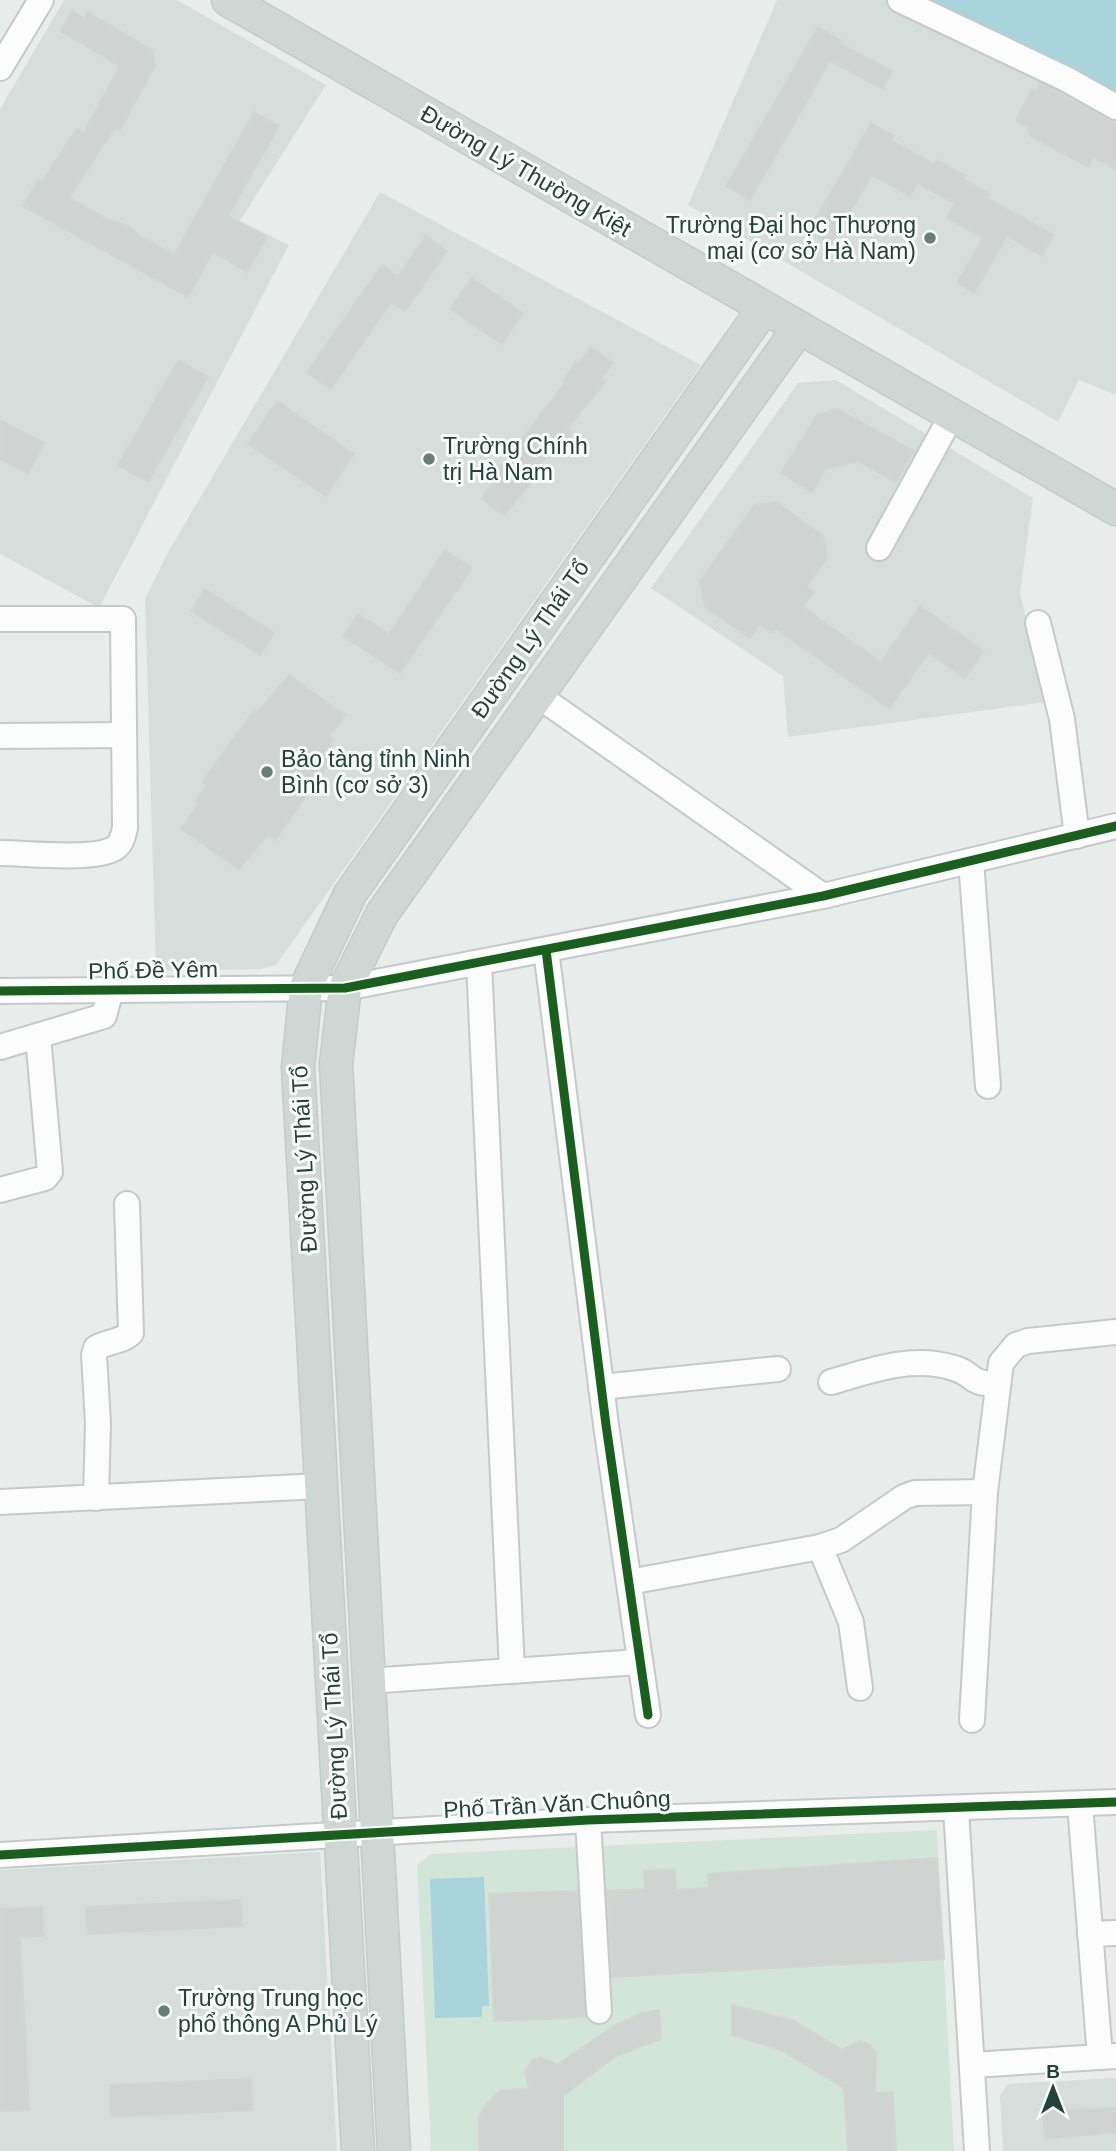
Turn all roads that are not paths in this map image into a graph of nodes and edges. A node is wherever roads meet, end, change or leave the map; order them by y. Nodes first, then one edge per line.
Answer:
1 (41, 0) edge
2 (228, 0) edge
3 (900, 0) edge
4 (0, 68) edge
5 (1116, 107) edge
6 (764, 308) junction
7 (799, 328) junction
8 (952, 415) junction
9 (1116, 509) edge
10 (879, 548) dead end
11 (0, 619) edge
12 (1038, 623) dead end
13 (537, 695) junction
14 (124, 735) junction
15 (0, 736) edge
16 (1116, 826) edge
17 (1077, 836) junction
18 (0, 853) edge
19 (971, 861) junction
20 (823, 897) junction
21 (546, 950) junction
22 (479, 963) junction
23 (306, 987) junction
24 (345, 988) junction
25 (111, 990) junction
26 (0, 991) edge
27 (38, 1036) junction
28 (0, 1047) edge
29 (988, 1086) dead end
30 (0, 1190) edge
31 (127, 1204) dead end
32 (1116, 1332) edge
33 (778, 1369) dead end
34 (831, 1382) dead end
35 (998, 1384) junction
36 (601, 1387) junction
37 (321, 1486) junction
38 (985, 1492) junction
39 (96, 1498) junction
40 (0, 1502) edge
41 (820, 1547) junction
42 (629, 1582) junction
43 (638, 1662) junction
44 (512, 1671) junction
45 (369, 1681) junction
46 (860, 1688) dead end
47 (648, 1715) dead end
48 (972, 1720) dead end
49 (1116, 1802) edge
50 (1080, 1804) junction
51 (956, 1810) junction
52 (587, 1820) junction
53 (377, 1832) junction
54 (340, 1833) junction
55 (0, 1855) edge
56 (1116, 1933) edge
57 (1090, 1934) junction
58 (599, 2011) dead end
59 (1108, 2056) edge
60 (973, 2065) junction
61 (358, 2151) edge
62 (394, 2151) edge
63 (977, 2151) edge

1 - 4 street
2 - 6 main road, Đường Lý Thường Kiệt
3 - 5 street
6 - 7 main road, Đường Lý Thường Kiệt
6 - 23 main road, Đường Lý Thái Tổ
7 - 8 main road, Đường Lý Thường Kiệt
7 - 13 main road, Đường Lý Thái Tổ
8 - 9 main road, Đường Lý Thường Kiệt
8 - 10 street
11 - 14 street
12 - 17 street
13 - 20 street
13 - 24 main road, Đường Lý Thái Tổ
14 - 15 street
14 - 18 street
16 - 17 street, Phố Đề Yêm
17 - 19 street, Phố Đề Yêm
19 - 20 street, Phố Đề Yêm
19 - 29 street
20 - 21 street, Phố Đề Yêm
21 - 22 street, Phố Đề Yêm
21 - 36 street
22 - 24 street, Phố Đề Yêm
22 - 44 street
23 - 24 street, Phố Đề Yêm
23 - 25 street, Phố Đề Yêm
23 - 37 main road, Đường Lý Thái Tổ
24 - 45 main road, Đường Lý Thái Tổ
25 - 26 street, Phố Đề Yêm
25 - 27 street
27 - 28 street
27 - 30 street
31 - 39 street
32 - 35 street
33 - 36 street
34 - 35 street
35 - 38 street
36 - 42 street
37 - 39 street
37 - 54 main road, Đường Lý Thái Tổ
38 - 41 street
38 - 48 street
39 - 40 street
41 - 42 street
41 - 46 street
42 - 43 street
43 - 44 street
43 - 47 street
44 - 45 street
45 - 53 main road, Đường Lý Thái Tổ
49 - 50 street, Phố Trần Văn Chuông
50 - 51 street, Phố Trần Văn Chuông
50 - 57 street
51 - 52 street, Phố Trần Văn Chuông
51 - 60 street
52 - 53 street, Phố Trần Văn Chuông
52 - 58 street
53 - 54 street, Phố Trần Văn Chuông
53 - 62 main road, Đường Lý Thái Tổ
54 - 55 street, Phố Trần Văn Chuông
54 - 61 main road, Đường Lý Thái Tổ
56 - 57 street
57 - 59 street
59 - 60 street
60 - 63 street

